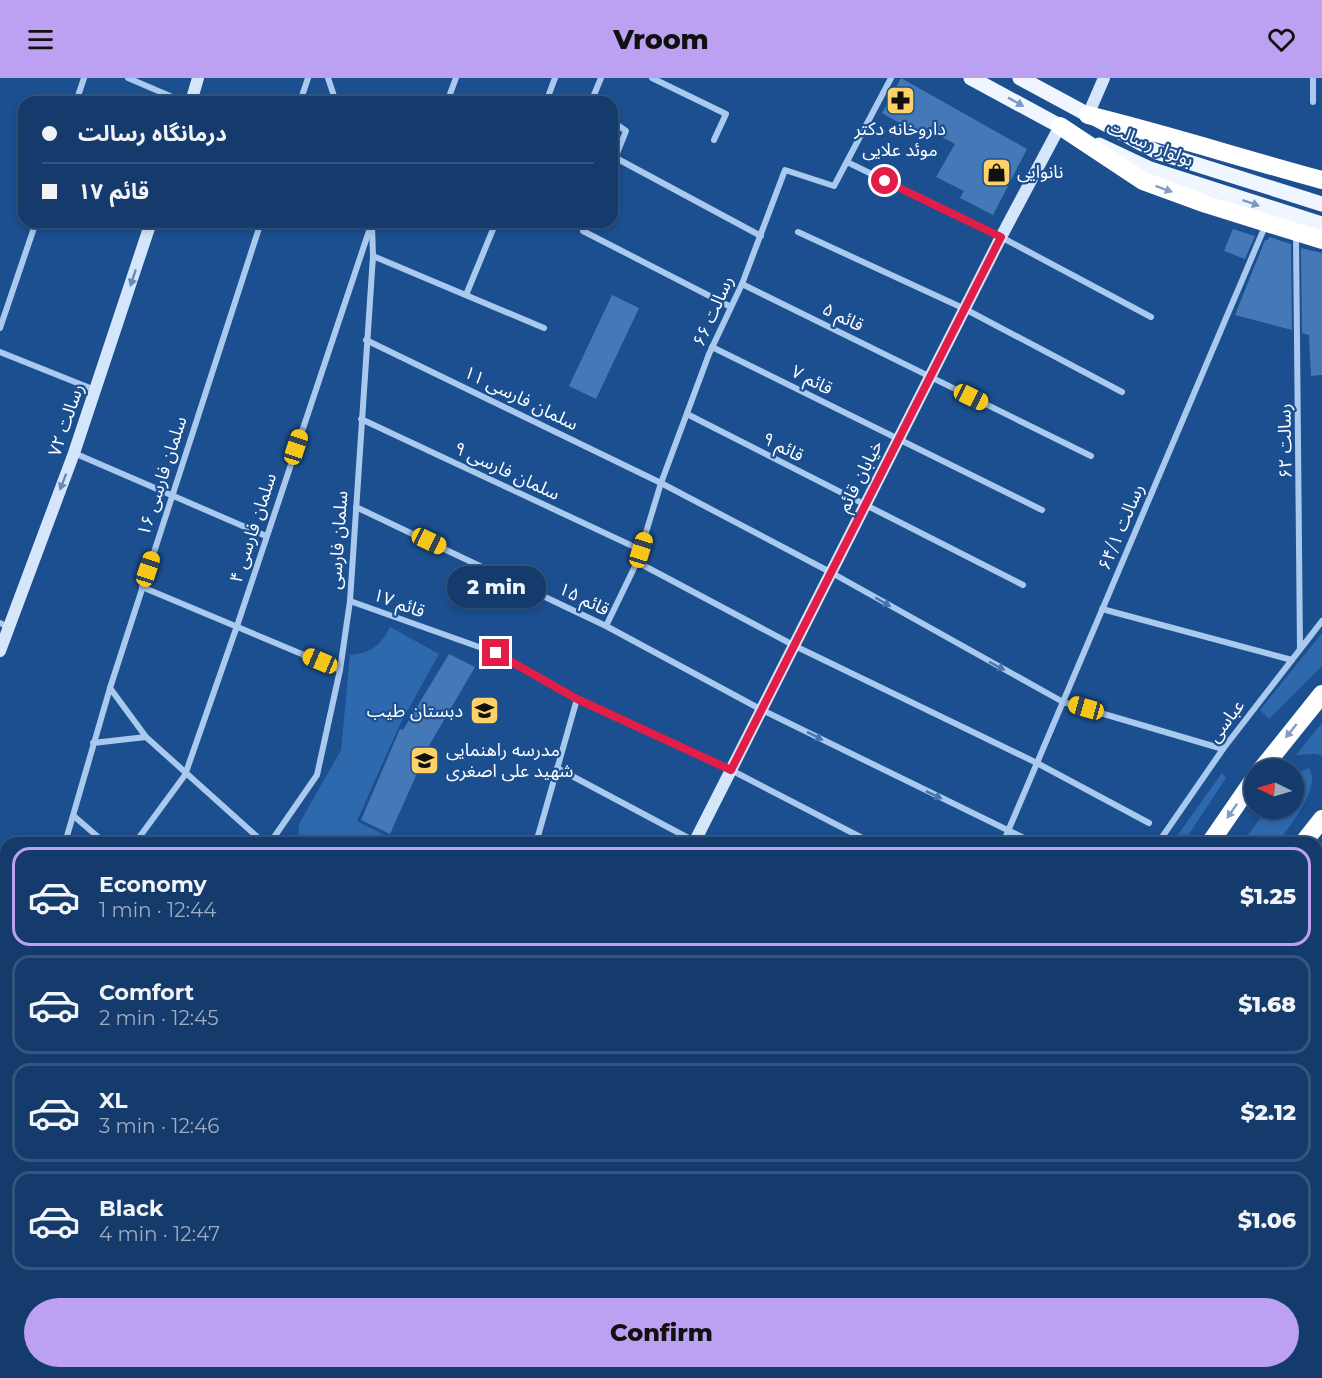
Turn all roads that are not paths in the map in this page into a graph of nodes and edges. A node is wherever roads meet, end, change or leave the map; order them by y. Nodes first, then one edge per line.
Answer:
1 (84, 78) edge
2 (128, 78) edge
3 (198, 78) edge
4 (308, 78) edge
5 (328, 78) edge
6 (456, 78) edge
7 (555, 78) edge
8 (591, 78) edge
9 (652, 78) edge
10 (891, 78) edge
11 (972, 78) edge
12 (1020, 78) edge
13 (1104, 78) edge
14 (1313, 78) edge
15 (600, 80) edge
16 (78, 96) edge
17 (170, 96) edge
18 (193, 96) edge
19 (302, 96) edge
20 (334, 96) edge
21 (449, 96) edge
22 (548, 96) edge
23 (593, 96) edge
24 (1313, 102) dead end
25 (1088, 115) junction
26 (618, 125) edge
27 (1060, 126) junction
28 (714, 140) dead end
29 (618, 153) edge
30 (618, 159) edge
31 (847, 162) junction
32 (1322, 180) edge
33 (1322, 204) edge
34 (1266, 224) junction
35 (1322, 224) edge
36 (34, 228) edge
37 (149, 228) edge
38 (259, 228) edge
39 (370, 228) edge
40 (372, 228) edge
41 (494, 228) edge
42 (584, 228) edge
43 (798, 232) dead end
44 (1296, 232) junction
45 (761, 236) junction
46 (1001, 237) junction
47 (1322, 240) edge
48 (373, 256) junction
49 (742, 284) junction
50 (466, 296) junction
51 (731, 307) junction
52 (966, 309) junction
53 (1151, 317) dead end
54 (0, 328) edge
55 (544, 328) dead end
56 (366, 340) junction
57 (712, 347) junction
58 (0, 352) edge
59 (931, 377) junction
60 (96, 390) junction
61 (1122, 392) dead end
62 (687, 414) junction
63 (361, 418) junction
64 (899, 440) junction
65 (74, 453) junction
66 (1091, 456) dead end
67 (661, 483) junction
68 (171, 495) junction
69 (866, 506) junction
70 (356, 507) junction
71 (1042, 510) dead end
72 (266, 536) junction
73 (641, 550) junction
74 (637, 562) junction
75 (832, 573) junction
76 (1023, 585) dead end
77 (142, 587) junction
78 (350, 601) junction
79 (1102, 609) junction
80 (1322, 621) edge
81 (4, 625) edge
82 (237, 626) junction
83 (606, 626) junction
84 (795, 646) junction
85 (1300, 649) junction
86 (0, 651) edge
87 (1292, 660) junction
88 (340, 670) junction
89 (110, 688) junction
90 (1322, 694) edge
91 (577, 699) junction
92 (1063, 702) junction
93 (762, 710) junction
94 (146, 737) junction
95 (93, 743) junction
96 (1223, 749) junction
97 (1270, 759) edge
98 (1037, 763) junction
99 (557, 768) junction
100 (731, 770) junction
101 (185, 775) junction
102 (1244, 794) edge
103 (75, 817) junction
104 (1322, 819) edge
105 (1149, 823) dead end
106 (1008, 831) junction
107 (67, 837) edge
108 (98, 837) edge
109 (139, 837) edge
110 (257, 837) edge
111 (274, 837) edge
112 (538, 837) edge
113 (684, 837) edge
114 (698, 837) edge
115 (861, 837) edge
116 (1006, 837) edge
117 (1021, 837) edge
118 (1162, 837) edge
119 (1214, 837) edge
120 (1308, 837) edge

1 - 16 street
2 - 17 street
3 - 18 street
4 - 19 street
5 - 20 street
6 - 21 street
7 - 22 street
8 - 15 street
9 - 28 street
10 - 31 street, رسالت ۶۶
11 -> 27 main road, بولوار رسالت
12 - 25 main road, بولوار رسالت
13 - 25 street
14 - 24 street
15 - 23 street
25 - 32 highway
25 - 33 main road, بولوار رسالت
26 - 29 street
27 -> 34 highway
27 -> 35 main road, بولوار رسالت
27 - 46 street, خیابان قائم
30 - 45 street
31 - 45 street, رسالت ۶۶
31 - 46 street
34 - 44 highway
34 - 79 street, رسالت ۶۴/۱
36 - 54 street
37 -> 60 street, رسالت ۷۲
38 - 68 street, سلمان فارسی ۱۶
39 - 72 street, سلمان فارسی ۴
40 - 48 street, سلمان فارسی
41 - 50 street
42 - 51 street
43 - 52 street
44 - 47 highway
44 - 85 street, رسالت ۶۲
45 - 49 street, رسالت ۶۶
46 - 52 street, خیابان قائم
46 - 53 street
48 - 50 street
48 - 56 street, سلمان فارسی
49 - 51 street, رسالت ۶۶
49 - 59 street, قائم ۵
50 - 55 street
51 - 57 street, رسالت ۶۶
52 - 59 street, خیابان قائم
52 - 61 street
56 - 63 street, سلمان فارسی
56 - 67 street, سلمان فارسی ۱۱
57 - 62 street, رسالت ۶۶
57 - 64 street, قائم ۷
58 - 60 street
59 - 64 street, خیابان قائم
59 - 66 street, قائم ۵
60 - 65 street, رسالت ۷۲
62 - 67 street, رسالت ۶۶
62 - 69 street, قائم ۹
63 - 70 street, سلمان فارسی
63 - 73 street, سلمان فارسی ۹
64 - 69 street, خیابان قائم
64 - 71 street, قائم ۷
65 - 68 street
65 -> 81 street, رسالت ۷۲
67 - 73 street, رسالت ۶۶
67 - 75 street, سلمان فارسی ۱۱
68 - 72 street
68 - 77 street, سلمان فارسی ۱۶
69 - 75 street, خیابان قائم
69 - 76 street, قائم ۹
70 - 78 street, سلمان فارسی
70 - 83 street, قائم ۱۵
72 - 82 street, سلمان فارسی ۴
73 - 74 street, رسالت ۶۶
74 - 83 street, رسالت ۶۶
74 - 84 street
75 - 84 street, خیابان قائم
75 -> 92 street, سلمان فارسی ۱۱
77 - 82 street
77 - 89 street, سلمان فارسی ۱۶
78 - 88 street, سلمان فارسی
78 - 91 street, قائم ۱۷
79 - 87 street
79 - 92 street, رسالت ۶۴/۱
80 - 85 street, عباسی
81 - 86 street, رسالت ۷۲
82 - 88 street
82 - 101 street, سلمان فارسی ۴
83 - 93 street, قائم ۱۵
84 - 93 street, خیابان قائم
84 - 98 street
85 - 87 street, عباسی
87 - 96 street, عباسی
88 - 111 street, سلمان فارسی
89 - 94 street
89 - 95 street, سلمان فارسی ۱۶
90 -> 97 highway
91 - 99 street
91 - 100 street, قائم ۱۷
92 - 96 street, سلمان فارسی ۱۱
92 - 98 street, رسالت ۶۴/۱
93 - 100 street, خیابان قائم
93 -> 106 street, قائم ۱۵
94 - 95 street
94 - 101 street
95 - 103 street, سلمان فارسی ۱۶
96 - 118 street, عباسی
98 - 105 street
98 - 106 street, رسالت ۶۴/۱
99 - 112 street
99 - 113 street
100 - 114 street, خیابان قائم
100 - 115 street, قائم ۱۷
101 - 109 street, سلمان فارسی ۴
101 - 110 street
102 -> 119 highway
103 - 107 street, سلمان فارسی ۱۶
103 - 108 street
104 - 120 highway
106 - 116 street, رسالت ۶۴/۱
106 - 117 street, قائم ۱۵

